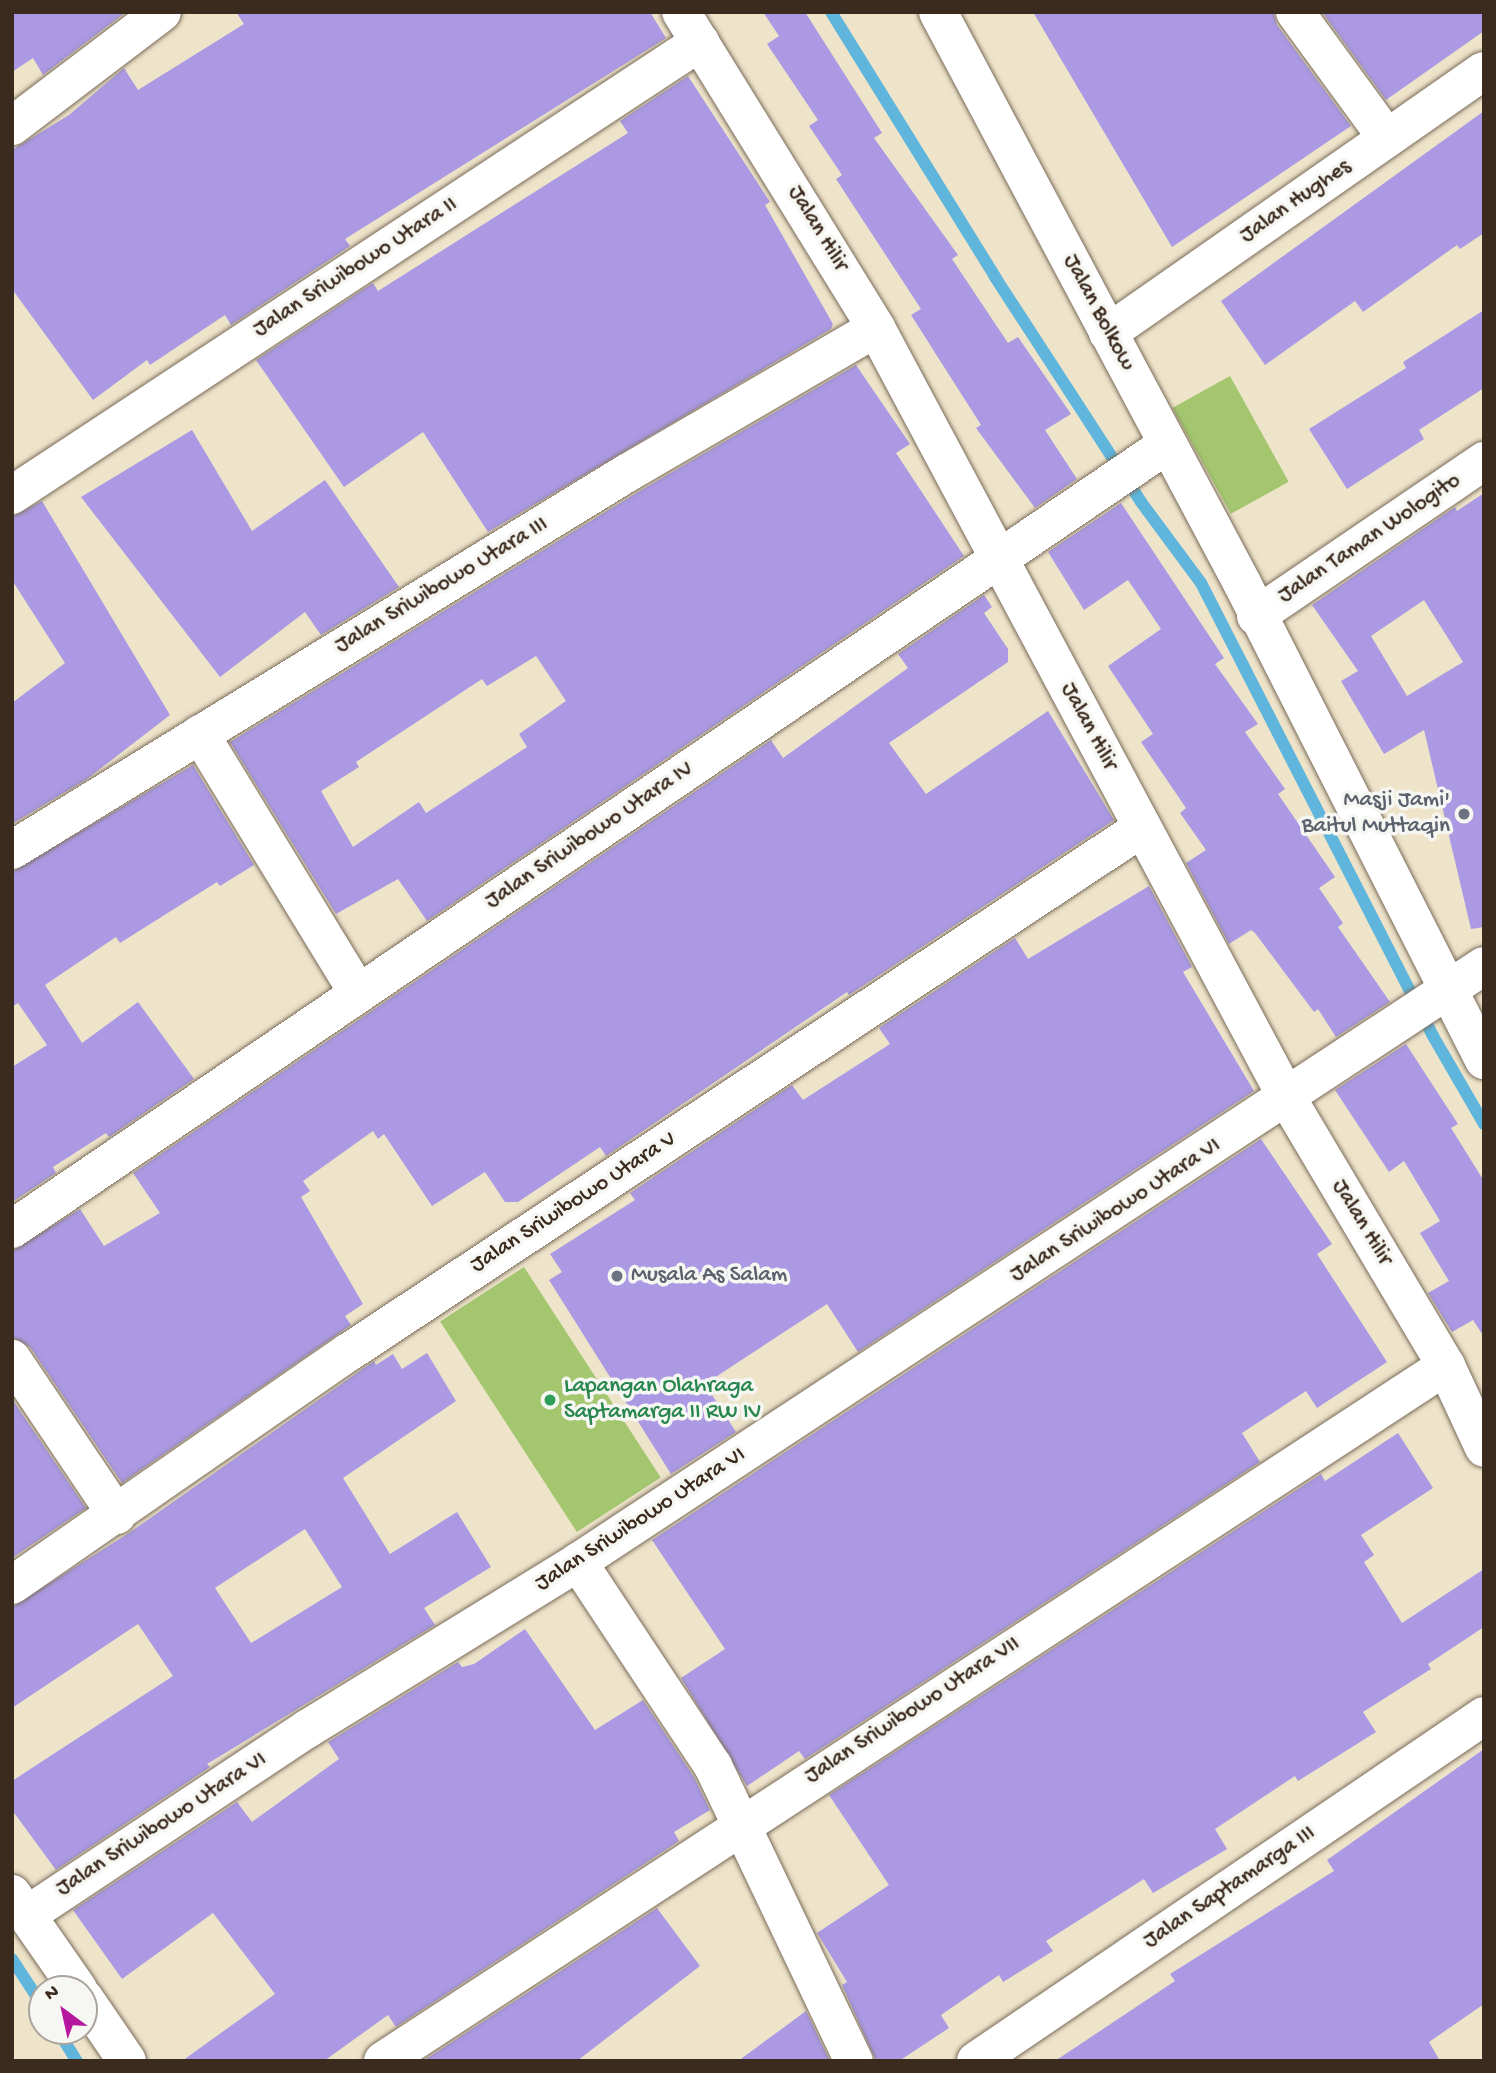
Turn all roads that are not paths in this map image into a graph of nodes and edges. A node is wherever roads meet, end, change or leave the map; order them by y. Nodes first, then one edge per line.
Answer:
1 (162, 12) edge
2 (938, 12) edge
3 (1295, 12) edge
4 (690, 27) edge
5 (1484, 71) edge
6 (12, 126) edge
7 (1387, 138) junction
8 (876, 328) junction
9 (1108, 333) junction
10 (1158, 451) junction
11 (1484, 461) edge
12 (12, 495) edge
13 (998, 560) junction
14 (1256, 616) junction
15 (200, 734) junction
16 (1142, 828) junction
17 (12, 850) edge
18 (1484, 966) edge
19 (358, 993) junction
20 (1419, 1007) junction
21 (1484, 1060) edge
22 (1287, 1098) junction
23 (12, 1229) edge
24 (12, 1359) edge
25 (1446, 1366) junction
26 (1484, 1448) edge
27 (117, 1515) junction
28 (578, 1562) junction
29 (12, 1585) edge
30 (1484, 1716) edge
31 (743, 1822) junction
32 (19, 1904) edge
33 (68, 1975) edge
34 (98, 2019) edge
35 (127, 2061) edge
36 (383, 2061) edge
37 (855, 2061) edge
38 (976, 2061) edge

1 - 6 street
2 - 9 street, Jalan Bolkow
3 - 7 street
4 - 8 street, Jalan Hilir
4 - 12 street, Jalan Sriwibowo Utara II
5 - 7 street, Jalan Hughes
7 - 9 street, Jalan Hughes
8 - 13 street, Jalan Hilir
8 - 15 street, Jalan Sriwibowo Utara III
9 - 10 street, Jalan Bolkow
10 - 13 street, Jalan Sriwibowo Utara IV
10 - 14 street, Jalan Bolkow
11 - 14 street, Jalan Taman Wologito
13 - 16 street, Jalan Hilir
13 - 19 street, Jalan Sriwibowo Utara IV
14 - 20 street, Jalan Bolkow
15 - 17 street, Jalan Sriwibowo Utara III
15 - 19 street
16 - 22 street, Jalan Hilir
16 - 27 street, Jalan Sriwibowo Utara V
18 - 20 street, Jalan Sriwibowo Utara VI
19 - 23 street, Jalan Sriwibowo Utara IV
20 - 21 street, Jalan Bolkow
20 - 22 street, Jalan Sriwibowo Utara VI
22 - 25 street, Jalan Hilir
22 - 28 street, Jalan Sriwibowo Utara VI
24 - 27 street
25 - 26 street, Jalan Hilir
25 - 31 street, Jalan Sriwibowo Utara VII
27 - 29 street, Jalan Sriwibowo Utara V
28 - 31 street
28 - 32 street, Jalan Sriwibowo Utara VI
30 - 38 street, Jalan Saptamarga III
31 - 36 street, Jalan Sriwibowo Utara VII
31 - 37 street
32 - 33 street
34 - 35 street

